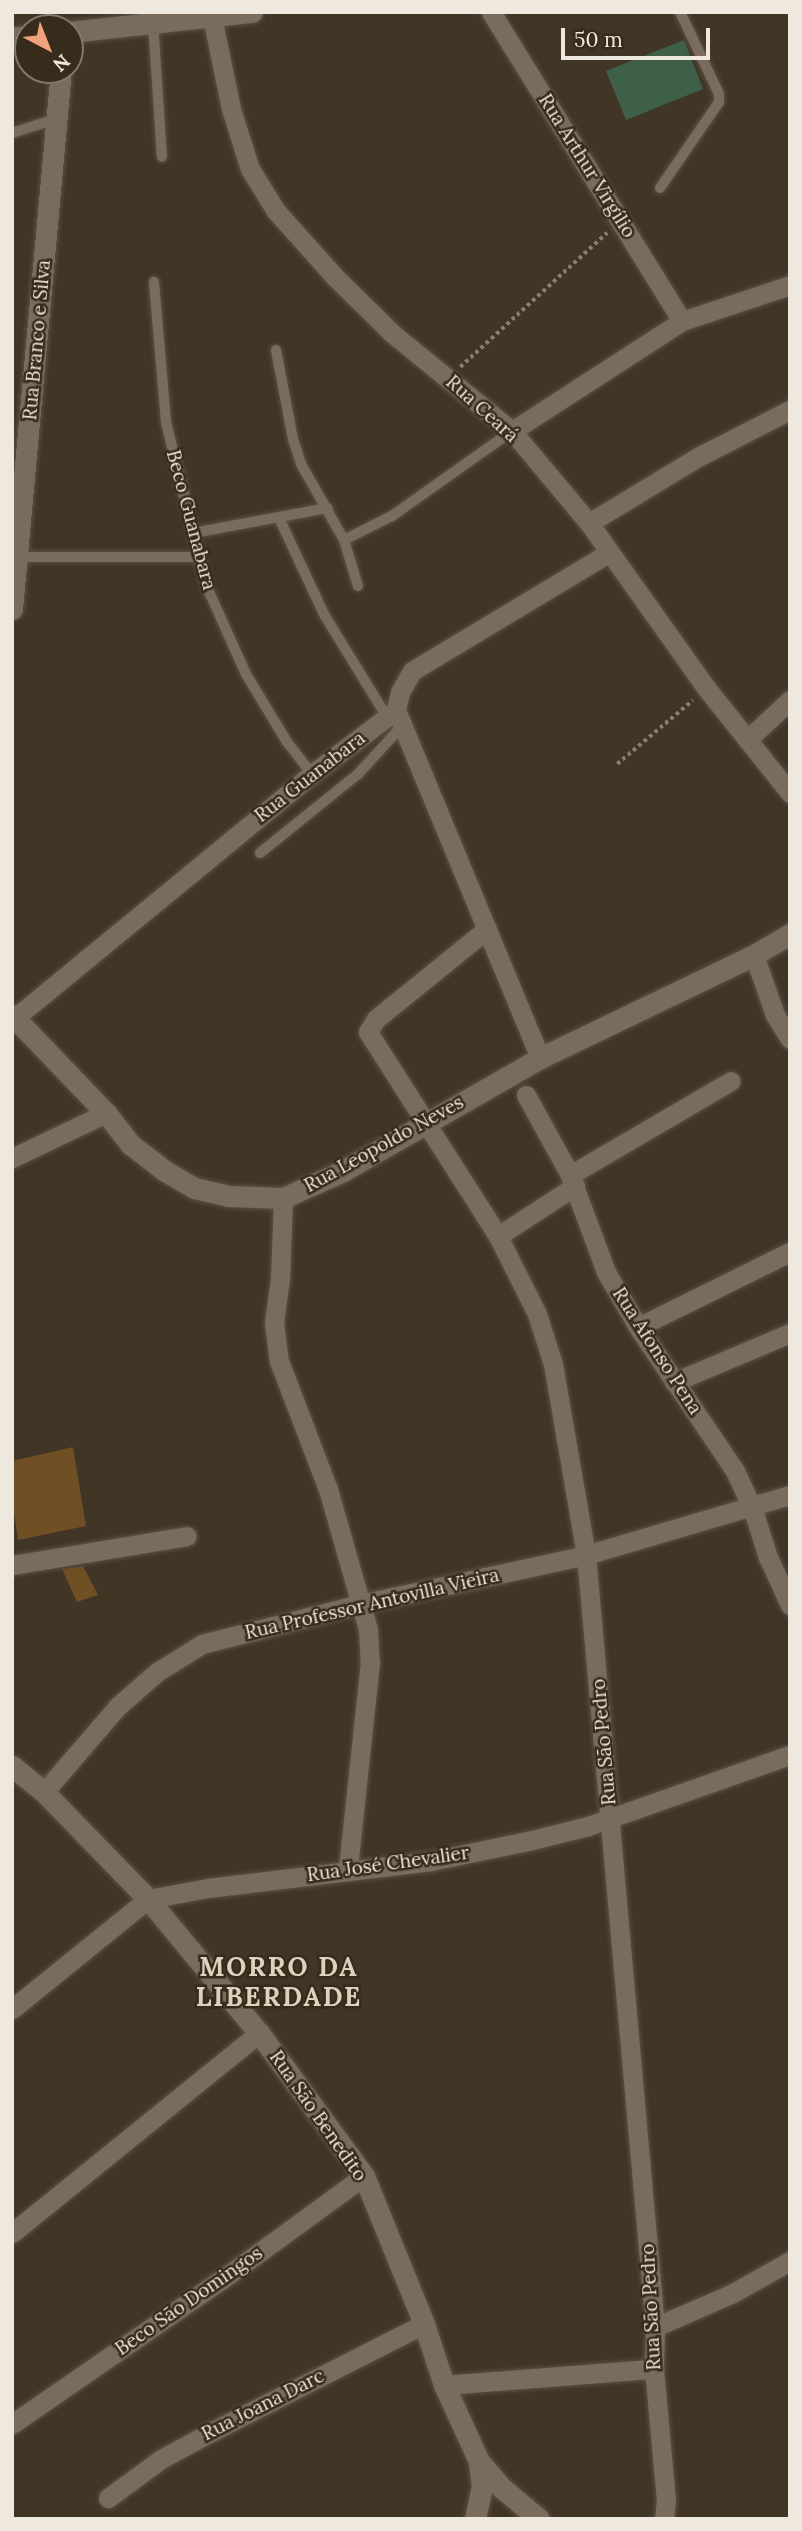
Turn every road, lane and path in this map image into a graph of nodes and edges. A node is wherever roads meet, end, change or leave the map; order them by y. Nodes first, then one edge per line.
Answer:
1 (253, 12) edge
2 (491, 12) edge
3 (680, 12) edge
4 (152, 17) edge
5 (212, 17) junction
6 (84, 29) edge
7 (60, 84) edge
8 (56, 119) junction
9 (12, 133) edge
10 (162, 157) dead end
11 (660, 188) dead end
12 (621, 219) junction
13 (154, 282) dead end
14 (790, 285) edge
15 (682, 321) junction
16 (276, 350) dead end
17 (449, 378) junction
18 (790, 410) edge
19 (512, 431) junction
20 (19, 484) edge
21 (328, 508) junction
22 (279, 518) junction
23 (589, 523) junction
24 (193, 533) junction
25 (344, 540) junction
26 (608, 553) junction
27 (19, 557) junction
28 (198, 557) junction
29 (358, 586) dead end
30 (12, 609) edge
31 (708, 689) junction
32 (790, 700) edge
33 (395, 718) junction
34 (748, 739) junction
35 (617, 764) dead end
36 (312, 774) junction
37 (790, 793) edge
38 (260, 853) dead end
39 (486, 929) junction
40 (790, 934) edge
41 (754, 955) junction
42 (14, 1016) edge
43 (790, 1039) edge
44 (540, 1058) junction
45 (732, 1081) dead end
46 (526, 1095) dead end
47 (106, 1113) junction
48 (424, 1123) junction
49 (12, 1158) edge
50 (572, 1181) junction
51 (283, 1198) junction
52 (498, 1237) junction
53 (790, 1252) edge
54 (638, 1327) junction
55 (790, 1333) edge
56 (674, 1382) junction
57 (790, 1495) edge
58 (752, 1507) junction
59 (187, 1536) dead end
60 (586, 1555) junction
61 (12, 1565) edge
62 (360, 1604) junction
63 (790, 1605) edge
64 (790, 1755) edge
65 (12, 1766) edge
66 (44, 1792) junction
67 (611, 1818) junction
68 (348, 1869) junction
69 (148, 1899) junction
70 (12, 2009) edge
71 (259, 2033) junction
72 (363, 2176) junction
73 (12, 2232) edge
74 (790, 2261) edge
75 (424, 2324) junction
76 (655, 2327) junction
77 (654, 2369) junction
78 (444, 2385) junction
79 (12, 2424) edge
80 (479, 2461) junction
81 (108, 2498) dead end
82 (475, 2519) edge
83 (539, 2519) edge
84 (664, 2519) edge

1 - 5 street
2 - 12 street, Rua Arthur Virgílio
3 - 11 lane
4 - 5 street
4 - 6 street
4 - 10 lane
5 - 17 street, Rua Ceará
7 - 8 street, Rua Branco e Silva
8 - 9 lane
8 - 20 street, Rua Branco e Silva
12 - 15 street, Rua Arthur Virgílio
12 - 17 path
13 - 24 lane, Beco Guanabara
14 - 15 street
15 - 19 street
16 - 21 lane
17 - 19 street, Rua Ceará
18 - 23 street
19 - 23 street, Rua Ceará
19 - 25 lane
20 - 27 street, Rua Branco e Silva
21 - 22 lane
21 - 25 lane
22 - 24 lane
22 - 33 lane
23 - 26 street, Rua Ceará
24 - 28 lane, Beco Guanabara
25 - 29 lane
26 - 31 street, Rua Ceará
26 - 33 street
27 - 28 lane
27 - 30 street, Rua Branco e Silva
28 - 36 lane, Beco Guanabara
31 - 34 street, Rua Ceará
31 - 35 path
32 - 34 street
33 - 36 street, Rua Guanabara
33 - 38 lane
33 - 39 street
34 - 37 street, Rua Ceará
36 - 42 street, Rua Guanabara
39 - 44 street
39 - 48 street, Rua São Pedro
40 - 41 street, Rua Leopoldo Neves
41 - 43 street
41 - 44 street, Rua Leopoldo Neves
42 - 47 street, Rua Leopoldo Neves
44 - 48 street, Rua Leopoldo Neves
45 - 50 street
46 - 50 street, Rua Afonso Pena
47 - 49 street
47 - 51 street, Rua Leopoldo Neves
48 - 51 street, Rua Leopoldo Neves
48 - 52 street, Rua São Pedro
50 - 52 street
50 - 54 street, Rua Afonso Pena
51 - 62 street
52 - 60 street, Rua São Pedro
53 - 54 street
54 - 56 street, Rua Afonso Pena
55 - 56 street
56 - 58 street, Rua Afonso Pena
57 - 58 street, Rua Professor Antovilla Vieira
58 - 60 street, Rua Professor Antovilla Vieira
58 - 63 street, Rua Afonso Pena
59 - 61 street
60 - 62 street, Rua Professor Antovilla Vieira
60 - 67 street, Rua São Pedro
62 - 66 street, Rua Professor Antovilla Vieira
62 - 68 street
64 - 67 street, Rua José Chevalier
65 - 66 street, Rua São Benedito
66 - 69 street, Rua São Benedito
67 - 68 street, Rua José Chevalier
67 - 76 street, Rua São Pedro
68 - 69 street, Rua José Chevalier
69 - 70 street, Rua José Chevalier
69 - 71 street, Rua São Benedito
71 - 72 street, Rua São Benedito
71 - 73 street
72 - 75 street, Rua São Benedito
72 - 79 street, Beco São Domingos
74 - 76 street
75 - 78 street, Rua São Benedito
75 - 81 street, Rua Joana Darc
76 - 77 street, Rua São Pedro
77 - 78 street
77 - 84 street, Rua São Pedro
78 - 80 street, Rua São Benedito
80 - 82 street
80 - 83 street, Rua São Benedito

